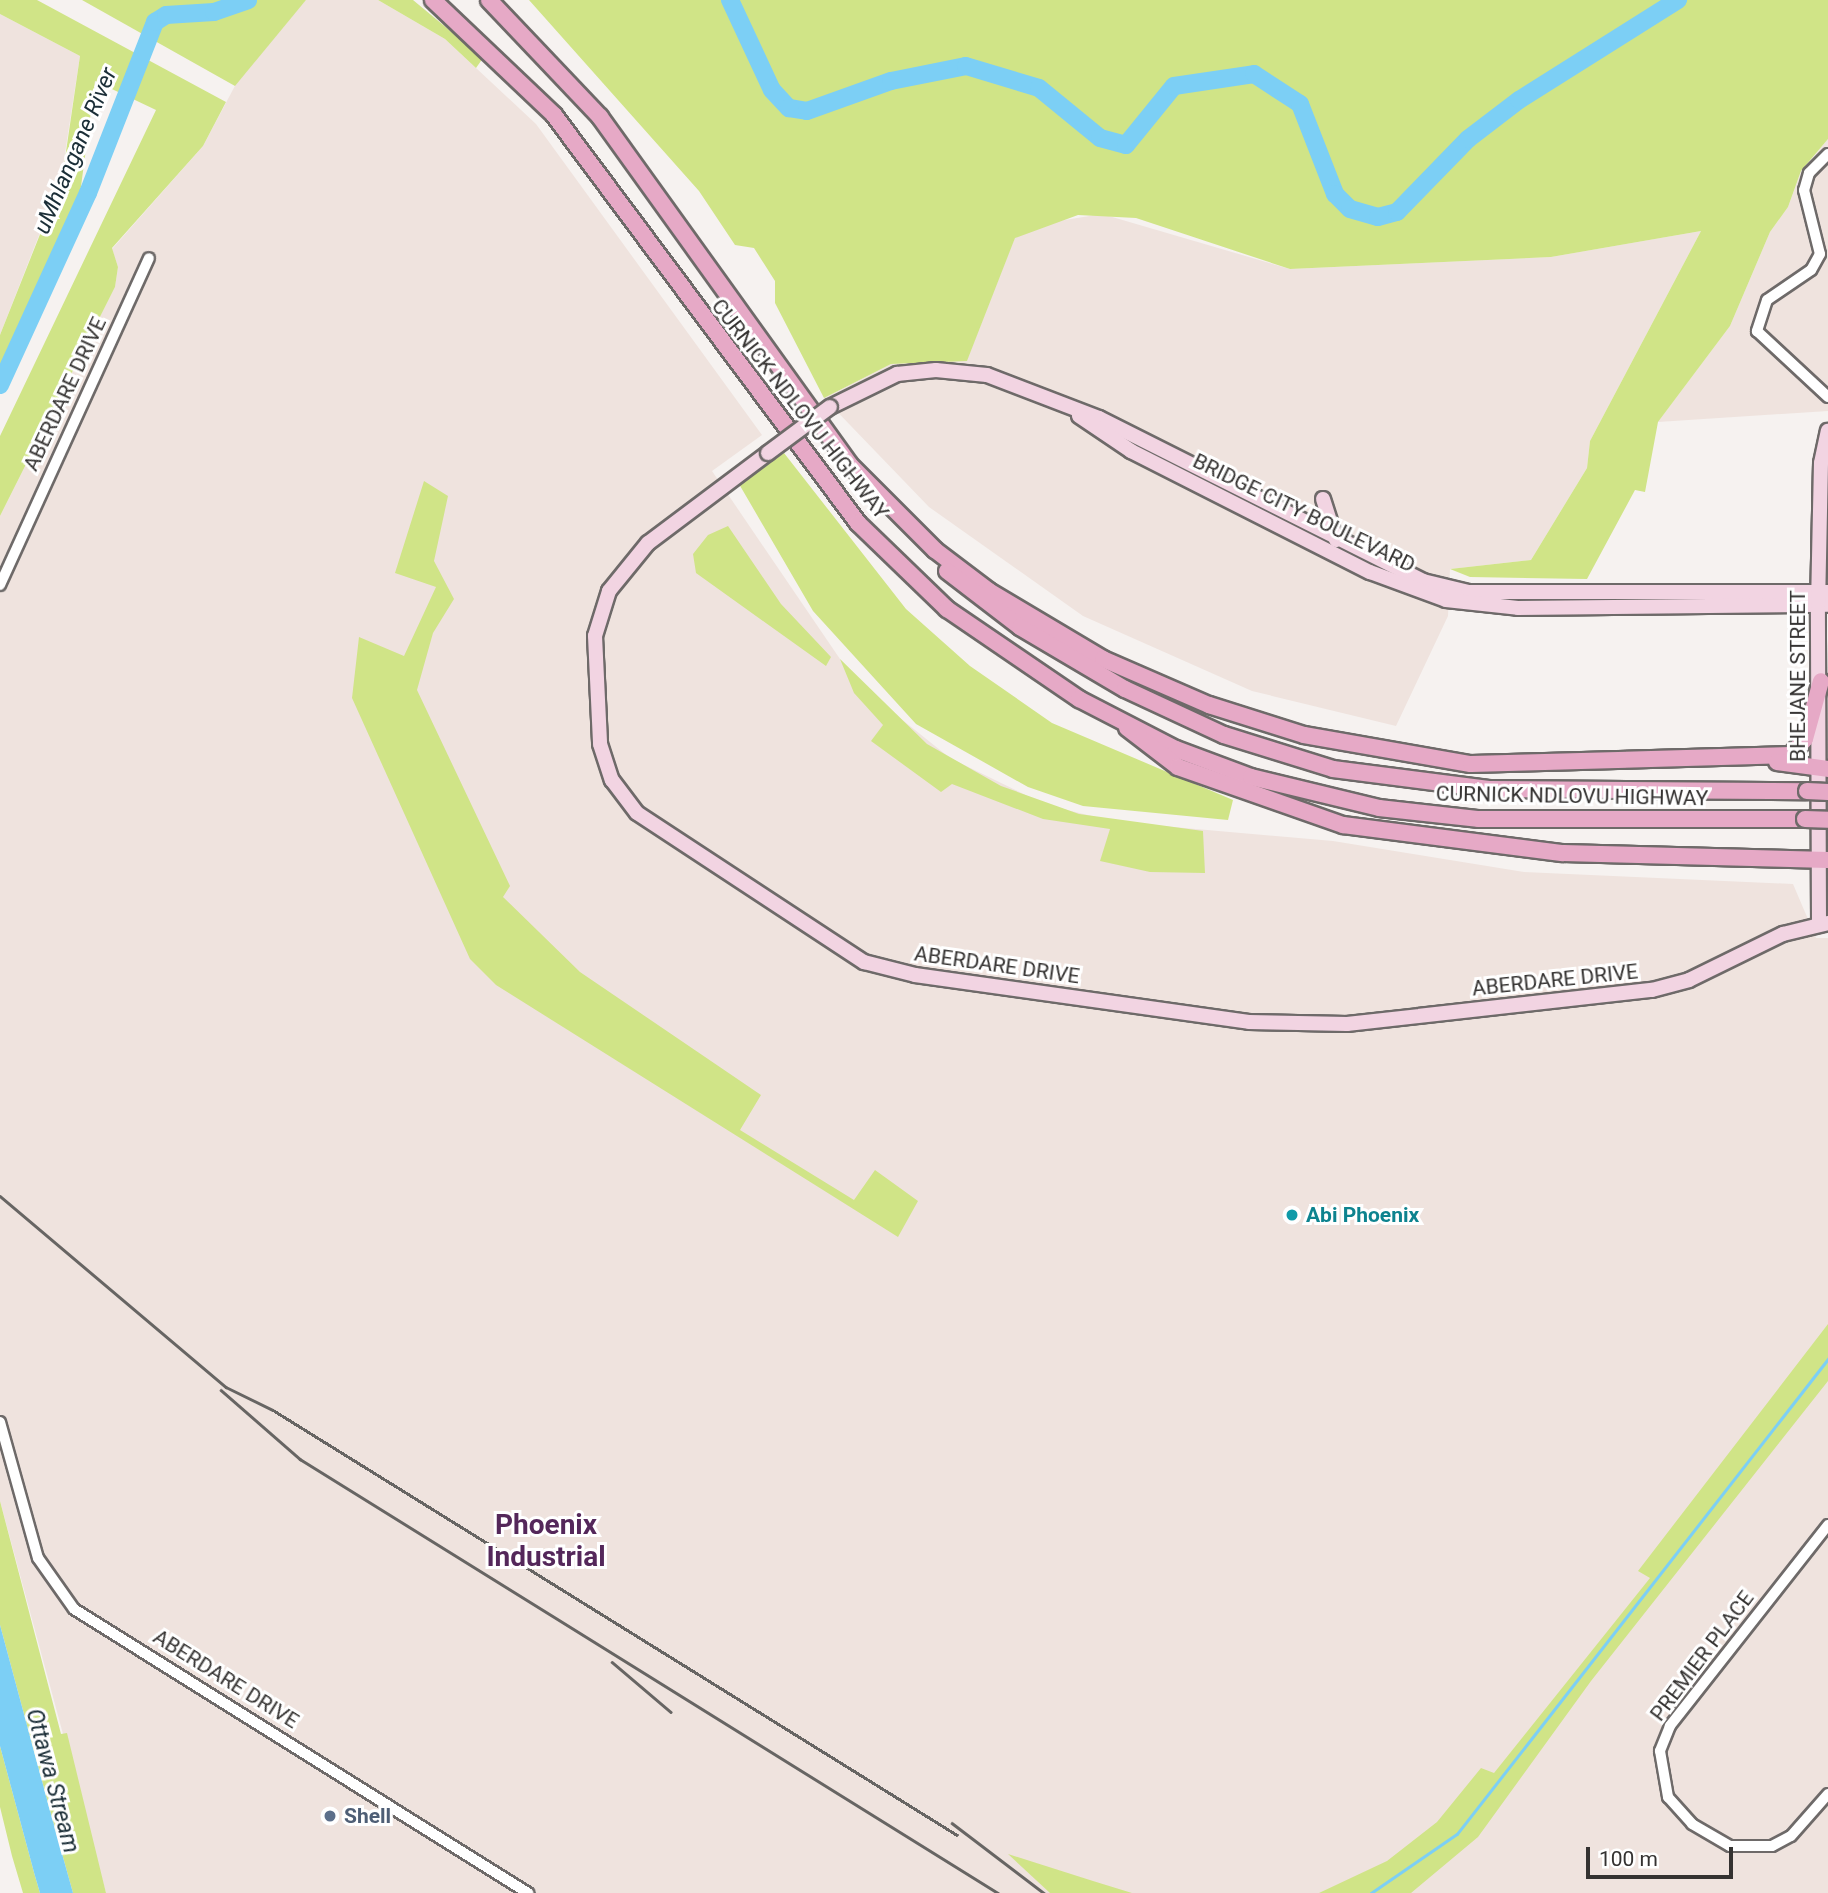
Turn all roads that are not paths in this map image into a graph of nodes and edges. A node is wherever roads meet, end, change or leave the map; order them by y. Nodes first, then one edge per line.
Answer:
1 (433, 0) edge
2 (474, 0) edge
3 (489, 0) edge
4 (1828, 154) edge
5 (149, 258) dead end
6 (1828, 397) edge
7 (1097, 423) junction
8 (1828, 430) edge
9 (768, 453) joint
10 (1323, 499) dead end
11 (1336, 540) junction
12 (0, 585) edge
13 (1823, 599) edge
14 (1602, 603) junction
15 (1821, 681) junction
16 (1124, 723) junction
17 (1743, 758) junction
18 (1823, 769) edge
19 (1828, 792) edge
20 (1828, 820) edge
21 (1823, 860) edge
22 (1824, 923) edge
23 (0, 1422) edge
24 (1828, 1525) edge
25 (1828, 1794) edge
26 (528, 1893) edge

1 - 16 main road, CURNICK NDLOVU HIGHWAY
2 - 19 main road, CURNICK NDLOVU HIGHWAY, bridge
3 - 17 main road
4 - 6 street
5 - 12 street, ABERDARE DRIVE
7 - 9 street, BRIDGE CITY BOULEVARD, bridge
7 - 11 street, BRIDGE CITY BOULEVARD
7 - 14 street, BRIDGE CITY BOULEVARD
8 - 13 street, BHEJANE STREET
9 - 22 street, ABERDARE DRIVE
10 - 11 street
11 - 14 street, BRIDGE CITY BOULEVARD
13 - 14 street, BRIDGE CITY BOULEVARD
13 - 15 street, BHEJANE STREET
15 - 17 main road
15 - 18 street, BHEJANE STREET
16 - 20 main road, CURNICK NDLOVU HIGHWAY, bridge
16 - 21 main road
17 - 18 main road
18 - 21 street, BHEJANE STREET
21 - 22 street, BHEJANE STREET
23 - 26 street, ABERDARE DRIVE
24 - 25 street, PREMIER PLACE

